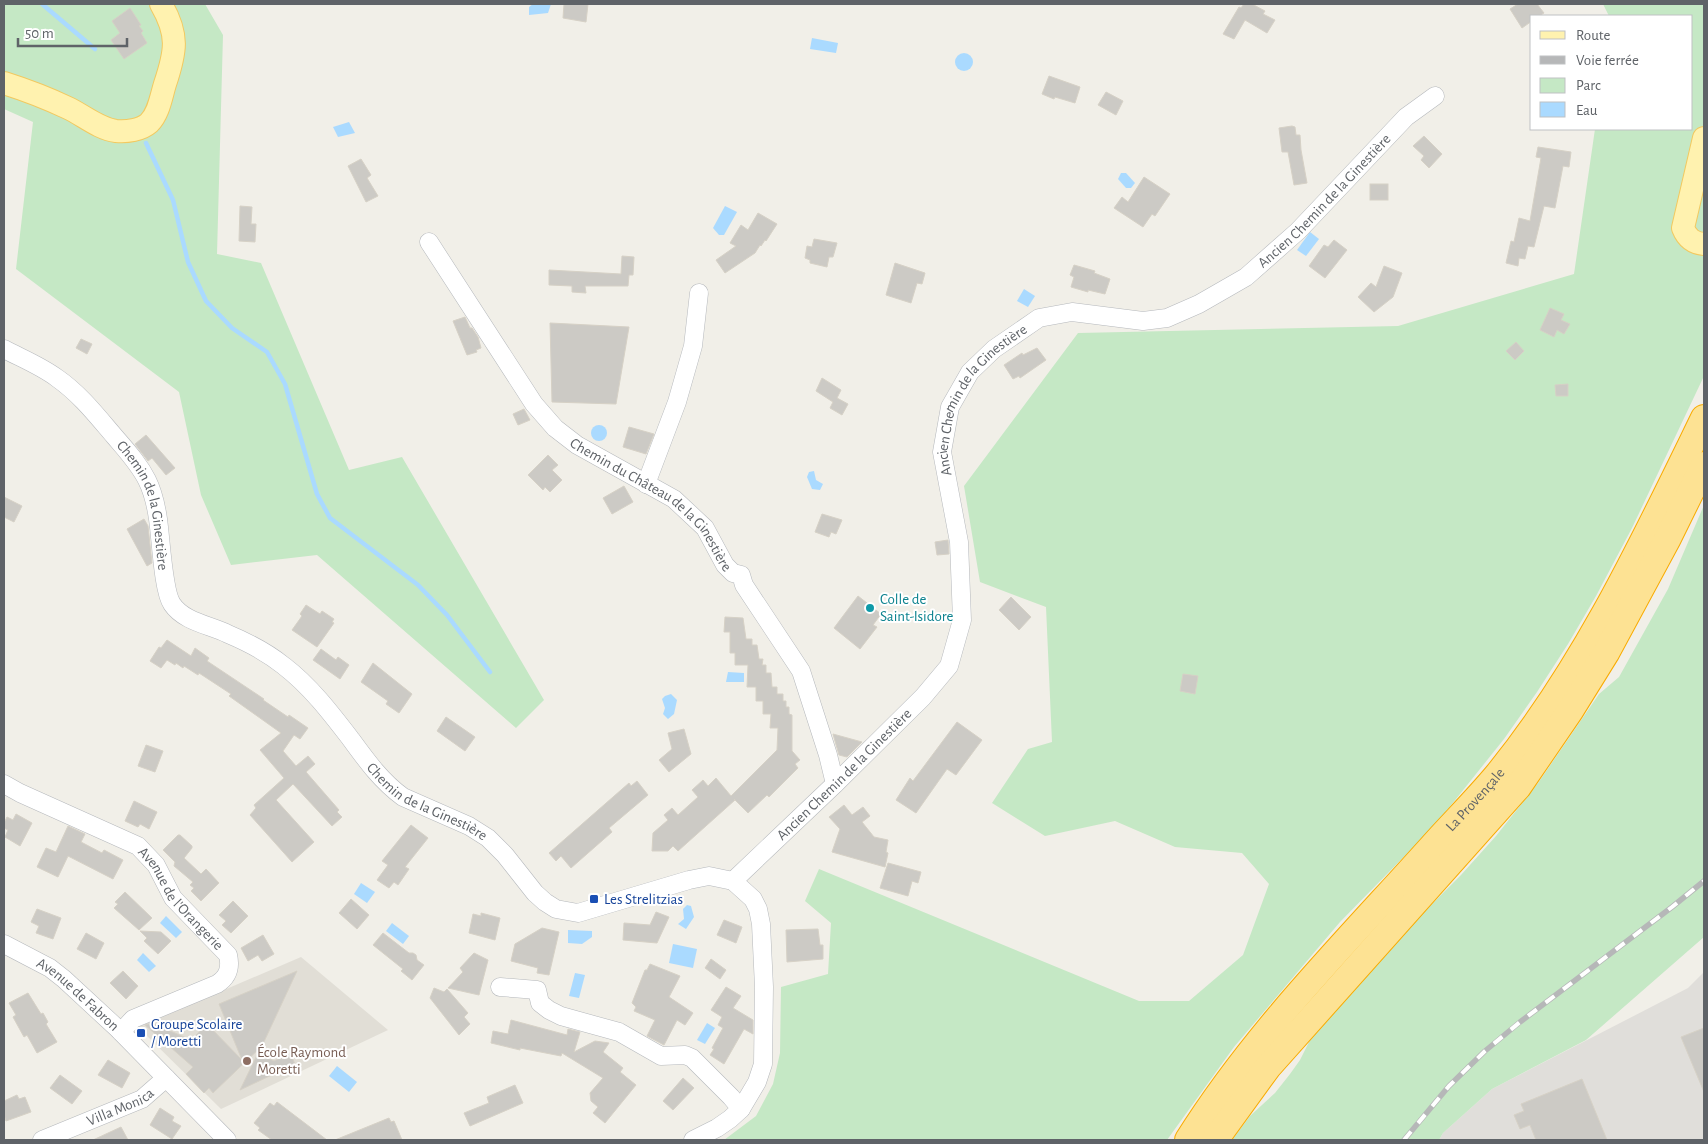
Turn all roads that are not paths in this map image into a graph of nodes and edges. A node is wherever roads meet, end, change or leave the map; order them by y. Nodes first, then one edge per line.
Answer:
1 (161, 4) edge
2 (4, 83) edge
3 (1436, 96) dead end
4 (1704, 138) edge
5 (429, 242) dead end
6 (1704, 244) edge
7 (699, 293) dead end
8 (4, 349) edge
9 (1704, 418) edge
10 (1704, 465) edge
11 (646, 484) junction
12 (4, 784) edge
13 (835, 784) junction
14 (733, 881) junction
15 (4, 944) edge
16 (500, 987) dead end
17 (121, 1032) junction
18 (166, 1078) junction
19 (741, 1109) junction
20 (42, 1140) edge
21 (228, 1140) edge
22 (693, 1140) edge
23 (1188, 1140) edge
24 (1215, 1140) edge

1 - 2 main road
3 - 13 street, Ancien Chemin de la Ginestière
4 - 6 main road
5 - 11 street, Chemin du Château de la Ginestière
7 - 11 street
8 - 14 street, Chemin de la Ginestière
9 - 23 highway, La Provençale
10 - 24 highway, La Provençale
11 - 13 street, Chemin du Château de la Ginestière
12 - 17 street, Avenue de l'Orangerie
13 - 14 street, Ancien Chemin de la Ginestière
14 - 19 street
15 - 17 street, Avenue de Fabron
16 - 19 street
17 - 18 street, Avenue de Fabron
18 - 20 street, Villa Monica
18 - 21 street, Avenue de Fabron
19 - 22 street

